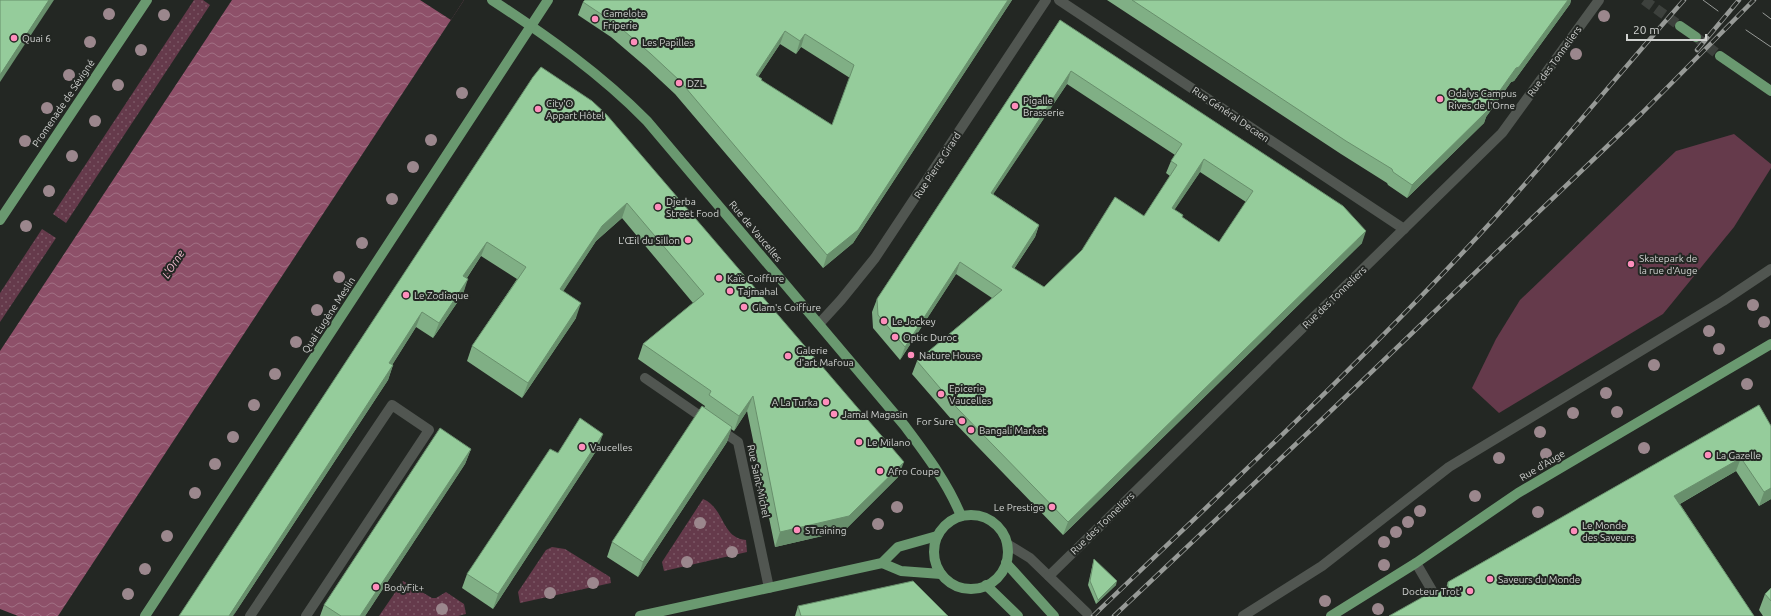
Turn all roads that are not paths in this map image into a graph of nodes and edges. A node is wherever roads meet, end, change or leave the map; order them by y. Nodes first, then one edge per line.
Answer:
1 (147, 0) edge
2 (492, 0) edge
3 (548, 0) edge
4 (1046, 0) edge
5 (1059, 0) edge
6 (1599, 0) edge
7 (530, 26) junction
8 (1680, 26) tunnel mouth
9 (1696, 37) tunnel mouth
10 (1720, 56) tunnel mouth
11 (1771, 91) edge
12 (0, 220) edge
13 (1404, 229) junction
14 (1771, 270) edge
15 (819, 324) junction
16 (1771, 344) edge
17 (645, 378) dead end
18 (961, 516) junction
19 (936, 536) junction
20 (1007, 544) junction
21 (1416, 562) junction
22 (882, 563) junction
23 (1006, 564) junction
24 (940, 574) junction
25 (1049, 576) junction
26 (986, 586) junction
27 (769, 588) junction
28 (1437, 599) edge
29 (1087, 613) dead end
30 (146, 616) edge
31 (250, 616) edge
32 (306, 616) edge
33 (640, 616) edge
34 (1018, 616) edge
35 (1054, 616) edge
36 (1243, 616) edge
37 (1331, 616) edge

1 - 12 main road, Promenade de Sévigné
2 - 7 main road, Rue de Vaucelles
3 - 7 main road, Quai Eugène Meslin
4 - 15 street, Rue Pierre Girard
5 - 13 street, Rue Général Decaen
6 - 13 street, Rue des Tonneliers
7 - 15 main road, Rue de Vaucelles
7 - 30 main road, Quai Eugène Meslin
8 - 9 main road
10 - 11 main road
13 - 25 street, Rue des Tonneliers
14 - 36 street
15 - 18 main road, Rue de Vaucelles
16 - 21 main road, Rue d'Auge
17 - 27 street, Rue Saint-Michel
18 - 19 main road
18 - 20 main road
19 - 22 main road
19 - 24 main road
20 - 23 main road
20 - 25 street
21 - 28 street
21 - 37 main road, Rue d'Auge
22 - 24 main road
22 - 27 main road
23 - 26 main road
23 - 35 main road
24 - 26 main road
25 - 29 street
26 - 34 main road
27 - 33 main road
31 - 32 street

